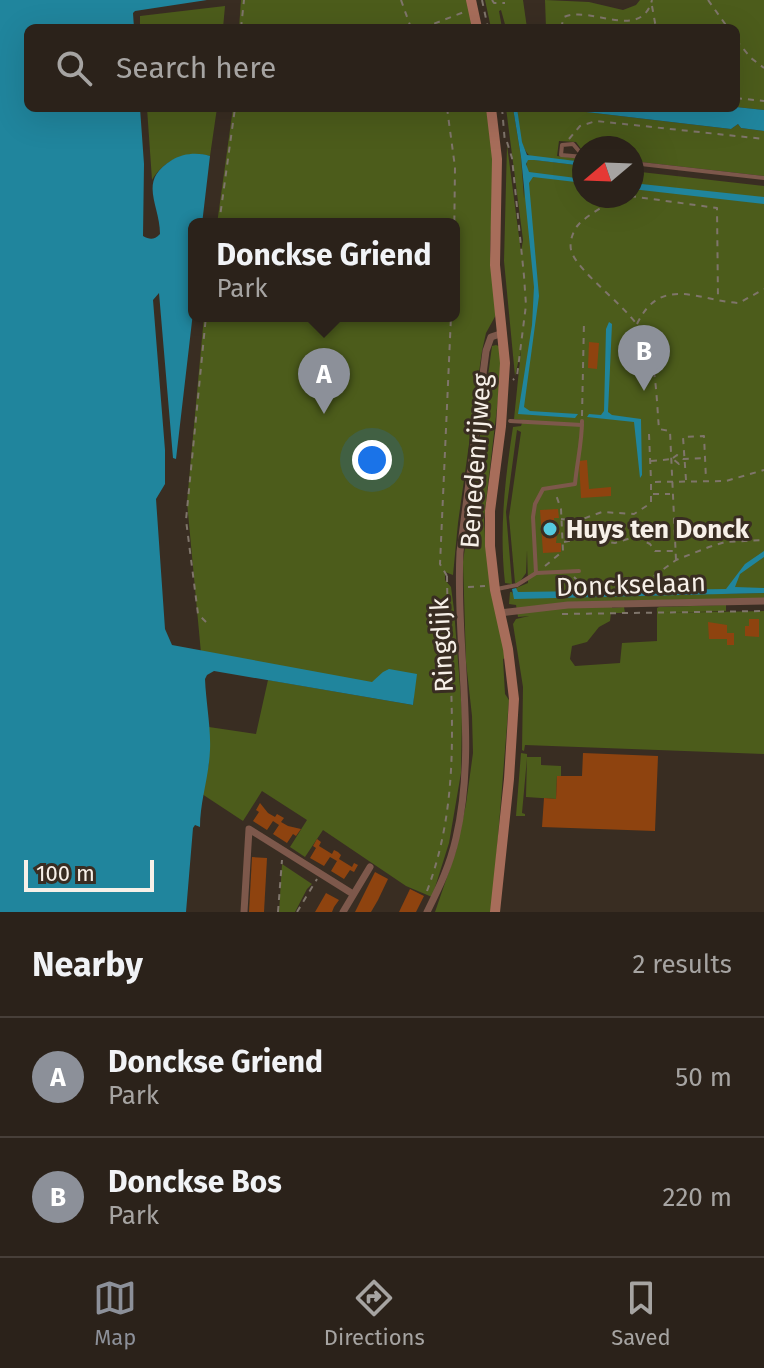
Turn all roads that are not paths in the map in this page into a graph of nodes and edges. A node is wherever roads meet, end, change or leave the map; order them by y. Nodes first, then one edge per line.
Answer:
1 (472, 4) edge
2 (476, 24) edge
3 (491, 112) edge
4 (567, 144) joint
5 (644, 164) edge
6 (764, 178) edge
7 (503, 333) junction
8 (510, 421) dead end
9 (579, 571) dead end
10 (536, 573) junction
11 (495, 590) junction
12 (764, 601) edge
13 (500, 613) junction
14 (370, 867) dead end
15 (353, 894) junction
16 (429, 909) edge
17 (244, 912) edge
18 (343, 912) edge
19 (495, 912) edge

1 - 2 street
3 - 7 street, Benedenrijweg
4 - 4 lane
5 - 6 lane
7 - 11 street, Benedenrijweg
7 - 16 street, Ringdijk
8 - 10 lane
9 - 10 lane
10 - 11 lane
11 - 13 street, Benedenrijweg
12 - 13 street, Donckselaan
13 - 19 street, Benedenrijweg
14 - 15 street
15 - 17 street
15 - 18 street

